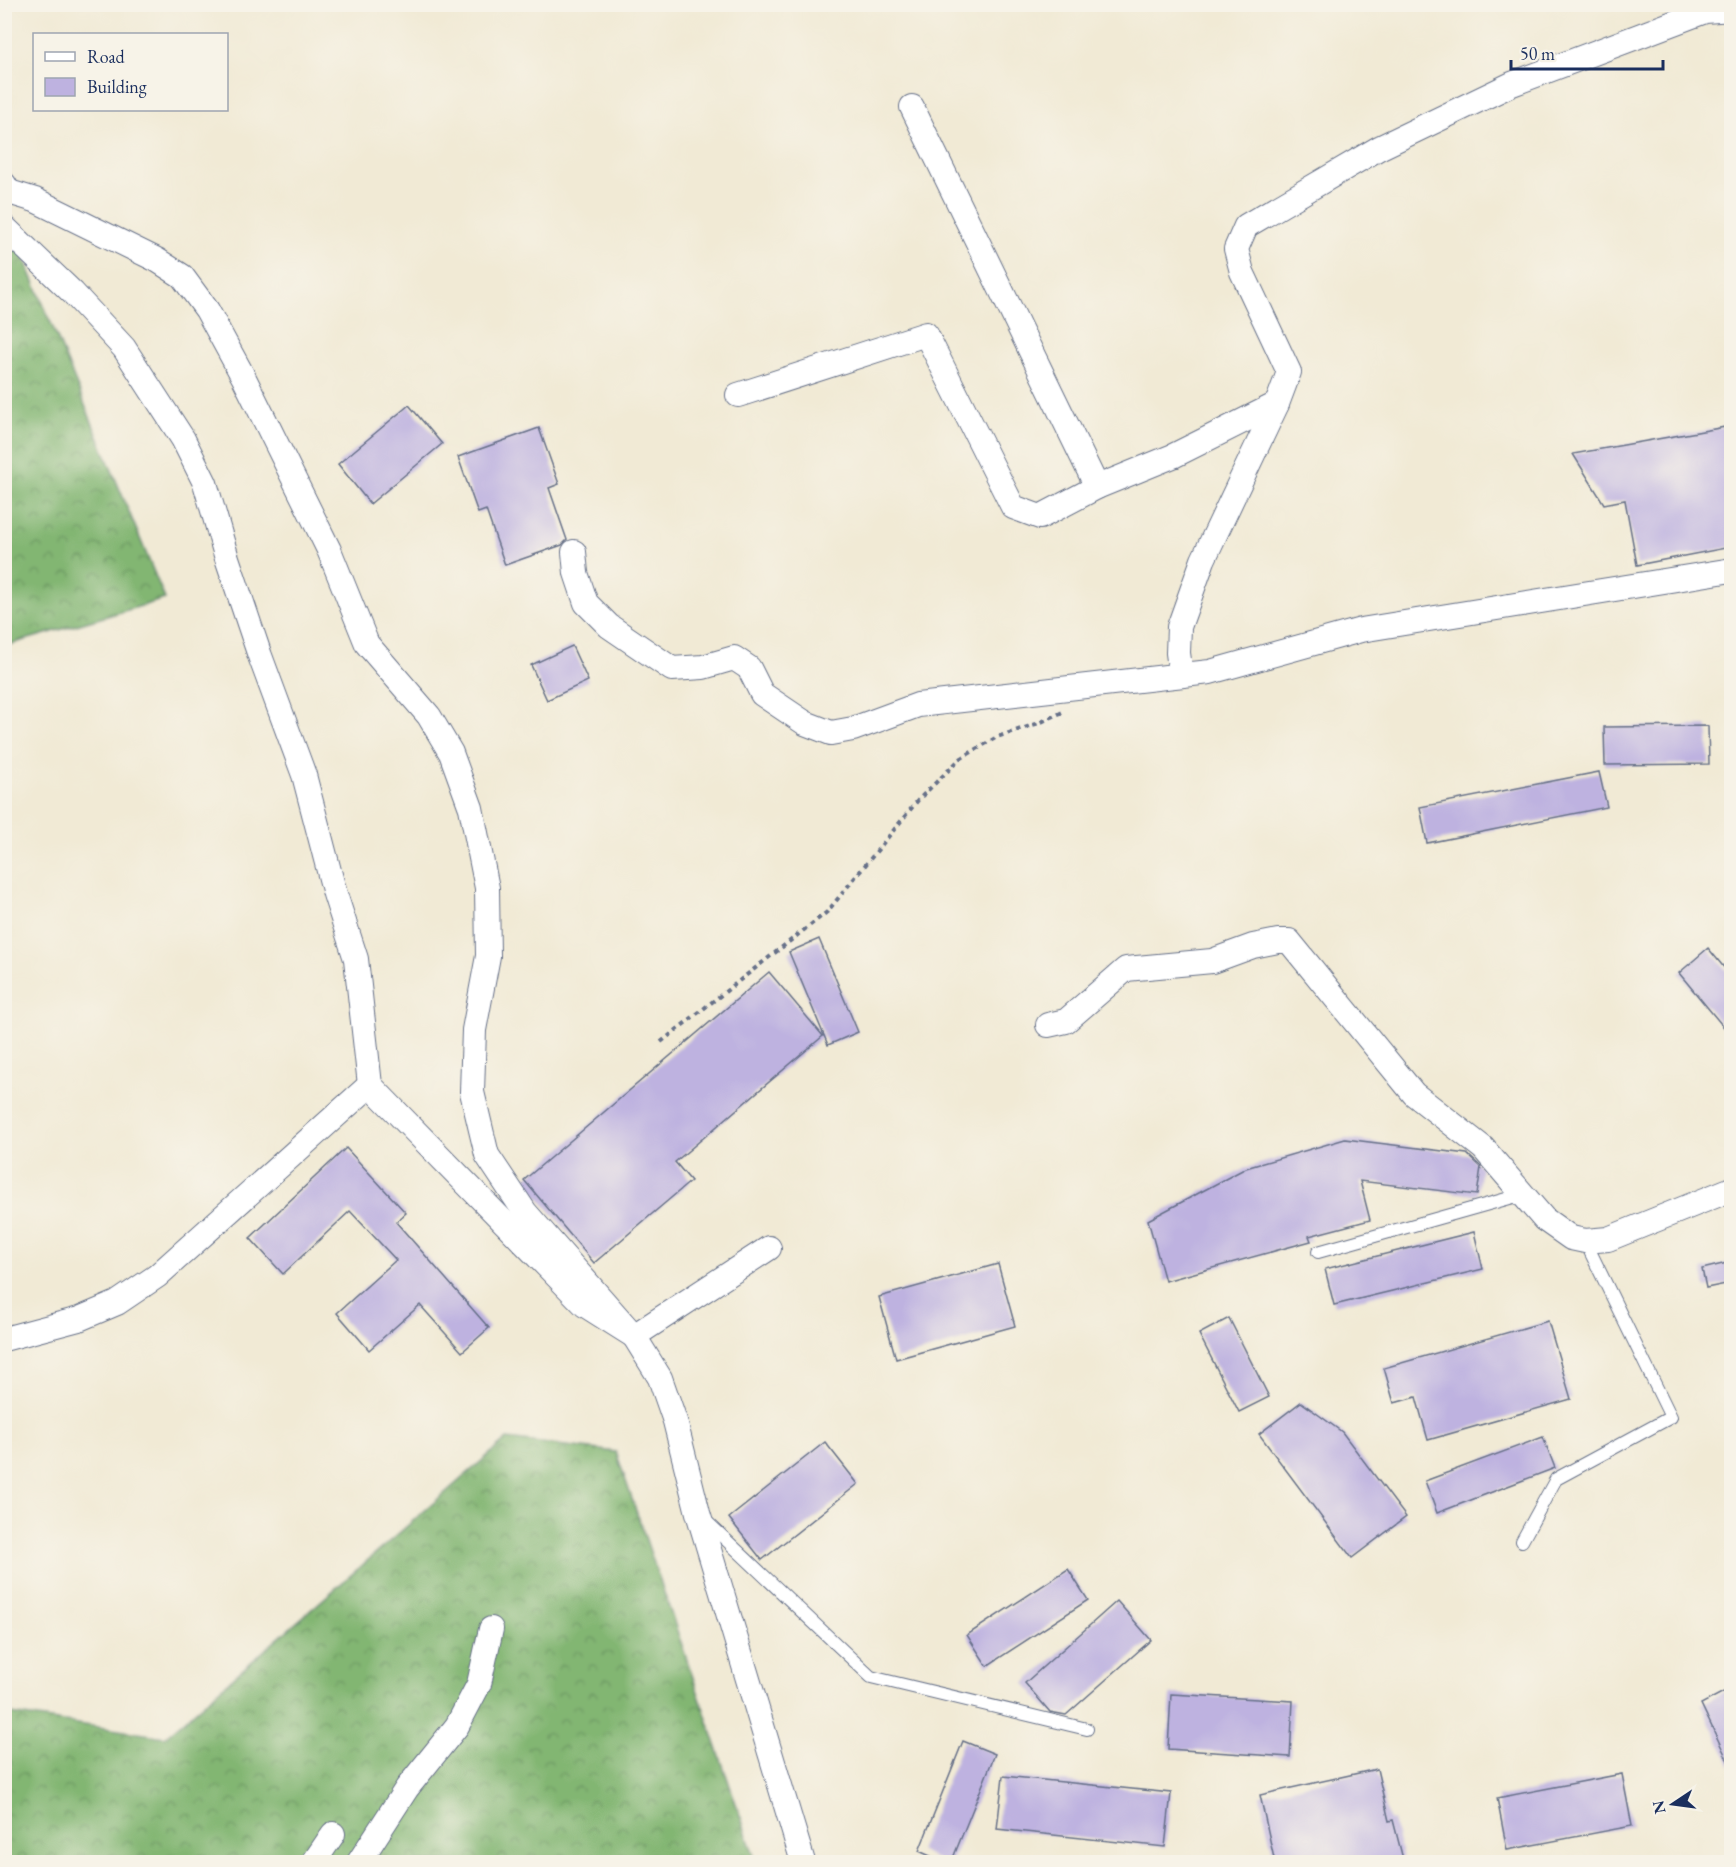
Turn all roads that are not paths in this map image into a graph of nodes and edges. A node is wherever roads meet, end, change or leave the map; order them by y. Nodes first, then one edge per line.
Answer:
1 (1696, 8) edge
2 (1731, 9) edge
3 (912, 107) dead end
4 (4, 184) edge
5 (4, 227) edge
6 (738, 395) dead end
7 (1277, 404) junction
8 (1097, 487) junction
9 (574, 552) dead end
10 (1731, 570) edge
11 (1181, 675) junction
12 (1048, 1025) dead end
13 (370, 1085) junction
14 (1731, 1189) edge
15 (1524, 1194) junction
16 (1585, 1242) junction
17 (769, 1248) dead end
18 (1318, 1252) dead end
19 (634, 1336) junction
20 (4, 1339) edge
21 (698, 1513) junction
22 (1522, 1541) dead end
23 (491, 1629) dead end
24 (1087, 1730) dead end
25 (333, 1834) dead end
26 (314, 1863) edge
27 (359, 1863) edge
28 (804, 1863) edge

1 - 2 street
1 - 7 street
3 - 8 street
4 - 19 street
5 - 13 street
6 - 8 street
7 - 8 street
7 - 11 street
9 - 11 street
10 - 11 street
12 - 15 street
13 - 19 street
13 - 20 street
14 - 16 street
15 - 16 street
15 - 18 lane
16 - 22 lane
17 - 19 street
19 - 21 street
21 - 24 lane
21 - 28 street
23 - 27 street
25 - 26 street

